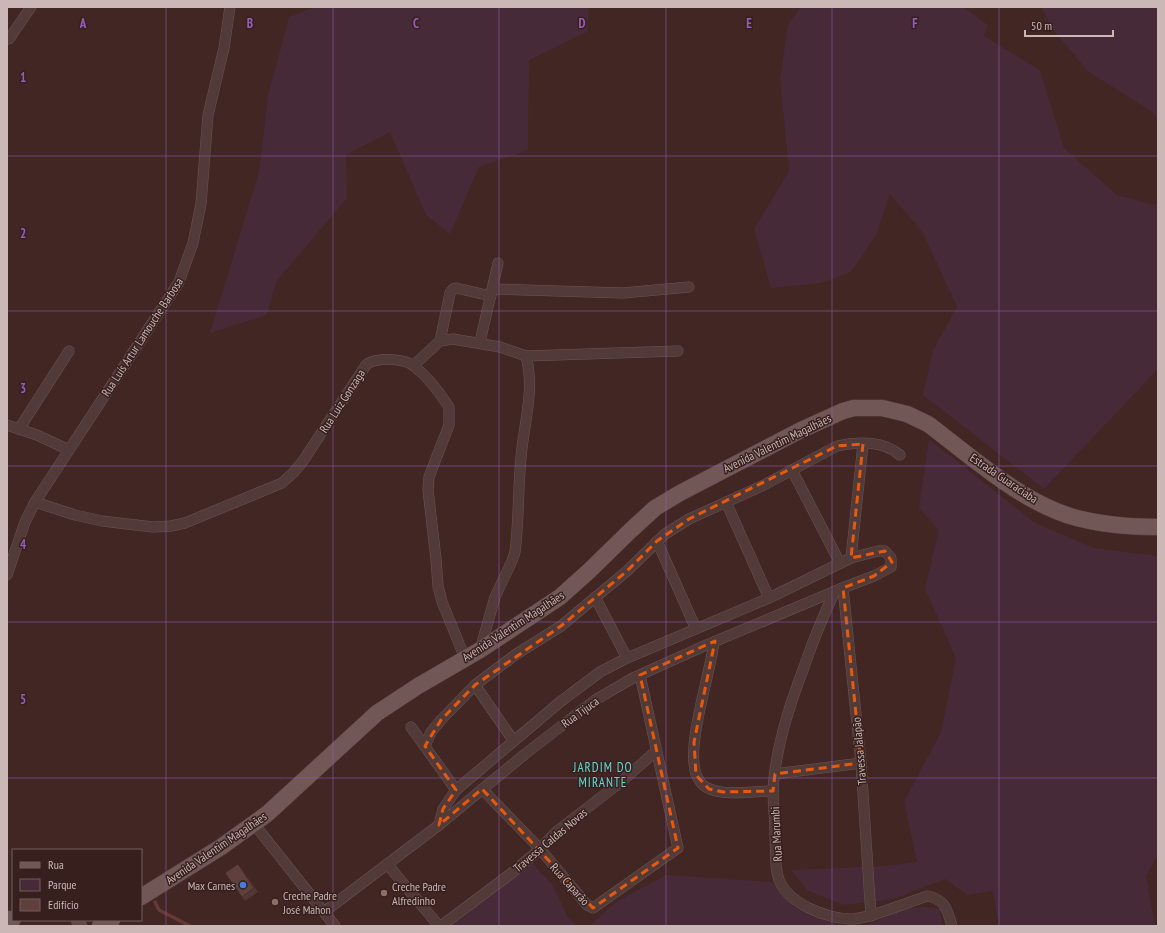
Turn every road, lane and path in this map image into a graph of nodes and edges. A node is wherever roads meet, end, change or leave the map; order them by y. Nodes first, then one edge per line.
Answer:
1 (31, 7) edge
2 (230, 7) edge
3 (7, 39) edge
4 (498, 263) dead end
5 (689, 287) dead end
6 (492, 292) junction
7 (440, 342) junction
8 (480, 342) junction
9 (69, 351) dead end
10 (678, 351) dead end
11 (526, 356) junction
12 (414, 365) junction
13 (928, 424) joint
14 (7, 425) edge
15 (20, 429) junction
16 (863, 444) junction
17 (69, 450) junction
18 (900, 455) dead end
19 (792, 470) junction
20 (35, 502) junction
21 (726, 502) junction
22 (1158, 528) edge
23 (657, 541) junction
24 (851, 558) junction
25 (840, 564) junction
26 (7, 576) edge
27 (839, 589) junction
28 (595, 597) junction
29 (769, 598) junction
30 (696, 629) junction
31 (714, 642) junction
32 (480, 650) junction
33 (465, 658) junction
34 (627, 658) junction
35 (640, 675) junction
36 (476, 685) junction
37 (411, 728) dead end
38 (514, 740) junction
39 (425, 746) junction
40 (656, 750) junction
41 (861, 763) junction
42 (775, 774) junction
43 (482, 789) junction
44 (456, 790) junction
45 (773, 790) junction
46 (254, 824) junction
47 (439, 825) junction
48 (540, 849) junction
49 (387, 864) junction
50 (142, 896) edge
51 (324, 912) junction
52 (871, 916) junction
53 (335, 926) edge
54 (440, 926) edge
55 (952, 926) edge

1 - 3 street
2 - 17 street, Rua Luís Artur Lamouche Barbosa
4 - 6 street
5 - 6 street
6 - 7 street
6 - 8 street
7 - 8 street
7 - 12 street
8 - 11 street
9 - 15 street
10 - 11 street
11 - 32 street
12 - 20 street, Rua Luiz Gonzaga
12 - 33 street
13 - 22 main road, Estrada Guaraciaba
13 - 32 main road, Avenida Valentim Magalhães
14 - 15 street
15 - 17 street
16 - 18 street
16 - 19 street
16 - 24 street
17 - 20 street, Rua Luís Artur Lamouche Barbosa
19 - 21 street
19 - 25 street
20 - 26 street, Rua Luís Artur Lamouche Barbosa
21 - 23 street
21 - 29 street
23 - 28 street
23 - 30 street
24 - 25 street
24 - 27 street, Rua Tijuca
25 - 29 street
27 - 31 street, Rua Tijuca
27 - 41 street, Travessa Jalapão
27 - 42 street, Rua Marumbi
28 - 34 street
28 - 36 street
29 - 30 street
30 - 34 street
31 - 35 street, Rua Tijuca
31 - 45 street
32 - 33 main road, Avenida Valentim Magalhães
33 - 46 main road, Avenida Valentim Magalhães
34 - 38 street
35 - 40 street
35 - 43 street, Rua Tijuca
36 - 38 street
36 - 39 street
37 - 39 street
38 - 44 street
39 - 44 street
40 - 48 street, Travessa Caldas Novas
40 - 48 street, Rua Caparão
41 - 42 street
41 - 52 street, Travessa Jalapão
42 - 45 street, Rua Marumbi
43 - 47 street, Rua Tijuca
43 - 48 street, Rua Caparão
44 - 47 street
45 - 52 street, Rua Marumbi
46 - 50 main road, Avenida Valentim Magalhães
46 - 51 street
47 - 49 street, Rua Tijuca
48 - 54 street, Travessa Caldas Novas
49 - 51 street, Rua Tijuca
49 - 54 street
51 - 53 street
52 - 55 street, Rua Marumbi

